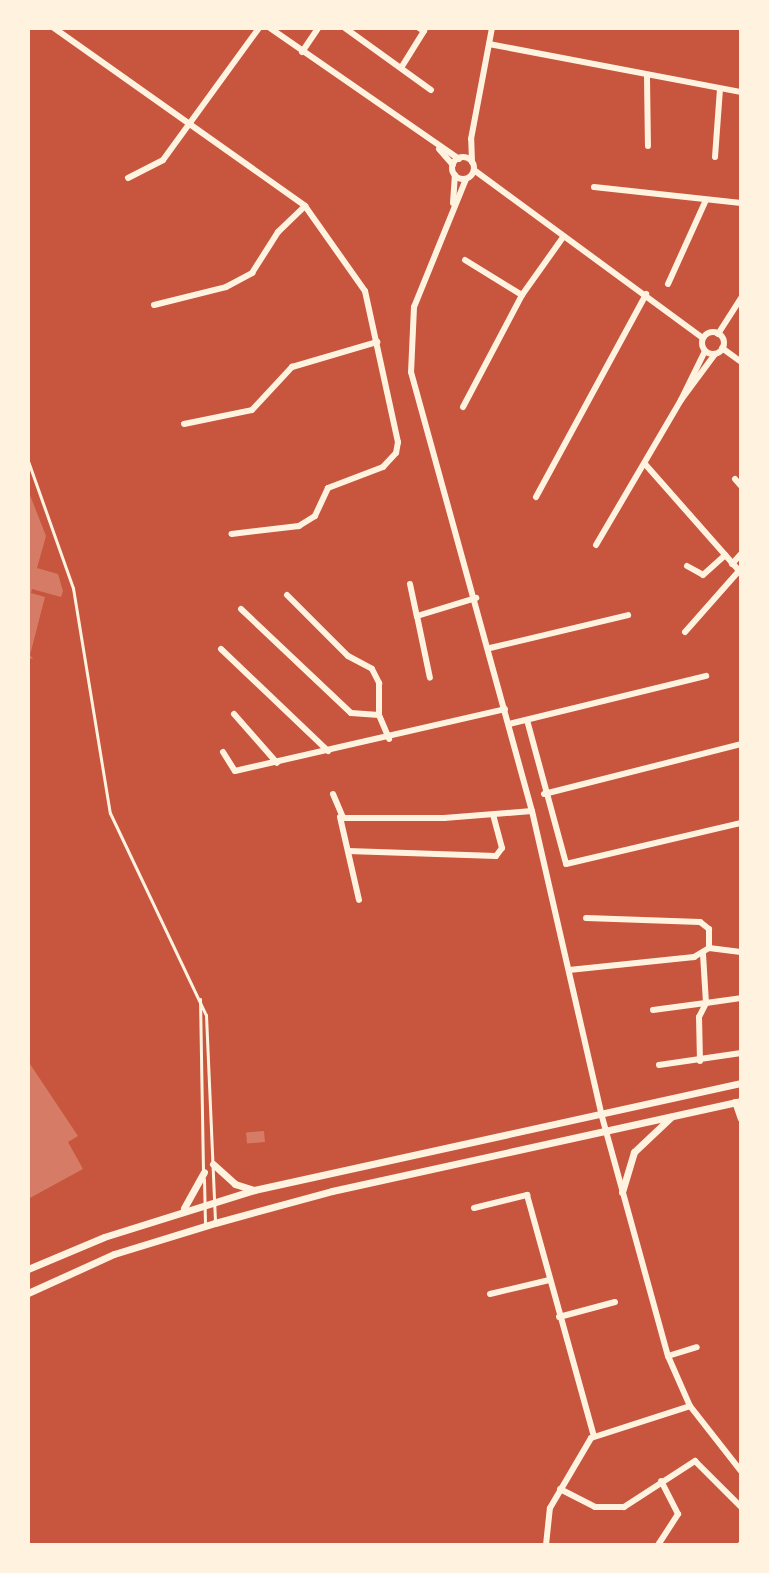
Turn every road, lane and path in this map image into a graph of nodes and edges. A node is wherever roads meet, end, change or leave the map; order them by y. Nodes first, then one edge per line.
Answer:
1 (54, 28) edge
2 (259, 28) edge
3 (270, 28) edge
4 (318, 28) edge
5 (345, 28) edge
6 (492, 28) edge
7 (423, 29) edge
8 (489, 44) junction
9 (302, 52) junction
10 (401, 68) junction
11 (647, 77) junction
12 (720, 89) junction
13 (431, 90) dead end
14 (741, 92) edge
15 (194, 123) junction
16 (471, 139) junction
17 (648, 146) dead end
18 (439, 149) junction
19 (715, 157) dead end
20 (461, 158) junction
21 (472, 162) junction
22 (453, 165) junction
23 (455, 175) junction
24 (470, 175) junction
25 (128, 178) dead end
26 (594, 187) dead end
27 (706, 200) junction
28 (741, 203) edge
29 (305, 206) junction
30 (453, 207) junction
31 (564, 236) junction
32 (465, 260) dead end
33 (668, 284) dead end
34 (646, 294) junction
35 (522, 295) junction
36 (741, 298) edge
37 (154, 305) dead end
38 (718, 334) junction
39 (703, 338) junction
40 (377, 342) junction
41 (722, 348) junction
42 (705, 351) junction
43 (715, 354) junction
44 (741, 362) edge
45 (681, 400) junction
46 (463, 407) dead end
47 (184, 424) dead end
48 (28, 461) edge
49 (645, 464) junction
50 (536, 497) dead end
51 (231, 534) dead end
52 (596, 545) dead end
53 (741, 554) edge
54 (725, 555) junction
55 (732, 564) junction
56 (687, 566) dead end
57 (740, 572) edge
58 (410, 584) dead end
59 (287, 595) dead end
60 (476, 598) junction
61 (241, 609) dead end
62 (628, 615) dead end
63 (417, 616) junction
64 (685, 632) dead end
65 (490, 648) junction
66 (221, 649) dead end
67 (706, 676) dead end
68 (430, 678) dead end
69 (505, 709) junction
70 (234, 714) dead end
71 (379, 715) junction
72 (527, 720) junction
73 (509, 724) junction
74 (389, 739) junction
75 (741, 744) edge
76 (328, 751) junction
77 (223, 752) dead end
78 (277, 763) junction
79 (333, 794) dead end
80 (544, 794) junction
81 (532, 811) junction
82 (493, 815) junction
83 (340, 817) junction
84 (741, 823) edge
85 (348, 851) junction
86 (359, 900) dead end
87 (586, 918) dead end
88 (709, 948) junction
89 (741, 952) edge
90 (703, 954) junction
91 (569, 970) junction
92 (741, 998) edge
93 (200, 999) junction
94 (706, 1003) junction
95 (653, 1010) dead end
96 (741, 1053) edge
97 (700, 1061) junction
98 (659, 1065) dead end
99 (741, 1083) edge
100 (738, 1101) edge
101 (601, 1113) junction
102 (672, 1116) junction
103 (741, 1119) edge
104 (605, 1130) junction
105 (213, 1164) junction
106 (204, 1172) junction
107 (254, 1190) junction
108 (622, 1192) junction
109 (213, 1201) junction
110 (204, 1204) junction
111 (474, 1208) dead end
112 (183, 1210) junction
113 (215, 1223) junction
114 (205, 1226) junction
115 (28, 1269) edge
116 (549, 1280) junction
117 (28, 1293) edge
118 (490, 1294) dead end
119 (615, 1302) dead end
120 (559, 1317) junction
121 (697, 1347) dead end
122 (668, 1356) junction
123 (690, 1406) junction
124 (594, 1436) junction
125 (741, 1471) edge
126 (661, 1481) junction
127 (560, 1489) junction
128 (741, 1507) edge
129 (546, 1545) edge
130 (658, 1545) edge

1 - 15 street
2 - 15 street
3 - 9 street
4 - 9 street
5 - 10 street
6 - 8 street
7 - 10 street
8 - 11 street
8 - 16 street
9 - 18 street
10 - 13 street
11 - 12 street
11 - 17 street
12 - 14 street
12 - 19 street
15 - 25 street
15 - 29 street
16 - 20 street
16 - 21 street
18 - 20 street
18 - 22 street
20 - 21 street
20 - 22 street
21 - 24 street
22 - 23 street
23 - 24 street
23 - 30 street
24 - 30 street
24 - 31 street
26 - 27 street
27 - 28 street
27 - 33 street
29 - 37 street
29 - 40 street
30 - 60 street
31 - 34 street
31 - 35 street
32 - 35 street
34 - 39 street
34 - 50 street
35 - 46 street
36 - 38 street
38 - 39 street
38 - 41 street
39 - 42 street
40 - 47 street
40 - 51 street
41 - 43 street
41 - 44 street
42 - 43 street
42 - 45 street
43 - 45 street
45 - 49 street
48 - 93 lane
49 - 52 street
49 - 54 street
53 - 55 street
54 - 55 street
54 - 56 street
55 - 57 street
57 - 64 street
58 - 63 street
59 - 71 street
60 - 63 street
60 - 65 street
61 - 71 street
62 - 65 street
63 - 68 street
65 - 69 street
66 - 76 street
67 - 72 street
69 - 73 street
69 - 74 street
70 - 78 street
71 - 74 street
72 - 73 street
72 - 80 street
73 - 81 street
74 - 76 street
75 - 80 street
76 - 78 street
77 - 78 street
79 - 83 street
80 - 84 street
81 - 82 street
81 - 91 street
82 - 83 street
82 - 85 street
83 - 85 street
85 - 86 street
87 - 88 street
88 - 89 street
88 - 90 street
90 - 91 street
90 - 94 street
91 - 101 street
92 - 94 street
93 - 105 lane
93 - 106 lane
94 - 95 street
94 - 97 street
96 - 97 street
97 - 98 street
99 - 101 street
100 - 102 street
100 - 103 street
101 - 104 street
101 - 107 street
102 - 104 street
102 - 108 street
104 - 108 street
104 - 113 street
105 - 107 street
105 - 109 lane
106 - 110 lane
106 - 112 street
107 - 109 street
108 - 122 street
109 - 110 street
109 - 113 lane
110 - 112 street
110 - 114 lane
111 - 116 street
112 - 115 street
113 - 114 street
114 - 117 street
116 - 118 street
116 - 120 street
119 - 120 street
120 - 124 street
121 - 122 street
122 - 123 street
123 - 124 street
123 - 125 street
124 - 127 street
126 - 127 street
126 - 128 street
126 - 130 street
127 - 129 street

